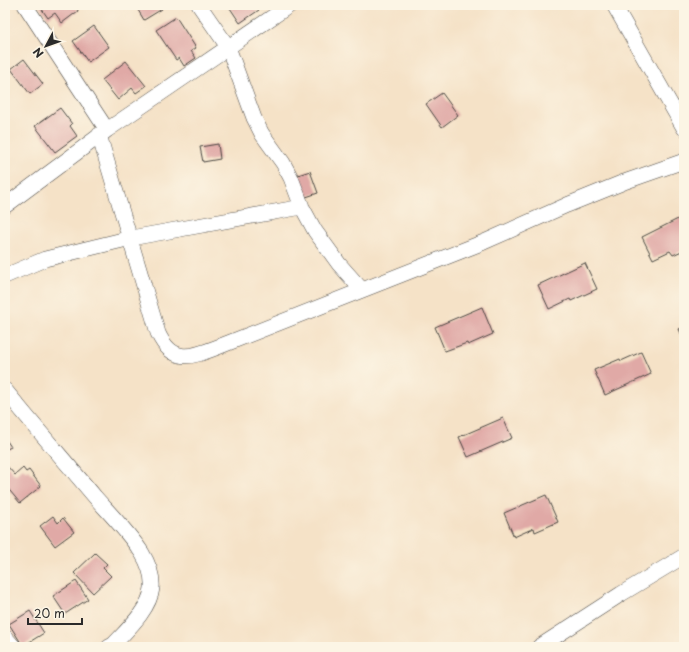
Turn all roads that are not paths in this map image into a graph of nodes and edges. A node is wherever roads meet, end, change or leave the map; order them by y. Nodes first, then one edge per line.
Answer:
1 (25, 5) edge
2 (199, 5) edge
3 (290, 5) edge
4 (614, 5) edge
5 (228, 46) junction
6 (684, 128) edge
7 (103, 133) junction
8 (684, 162) edge
9 (5, 206) edge
10 (302, 207) junction
11 (130, 238) junction
12 (5, 276) edge
13 (362, 290) junction
14 (5, 390) edge
15 (684, 556) edge
16 (5, 637) edge
17 (112, 646) edge
18 (14, 647) edge
19 (539, 647) edge

1 - 7 street
2 - 5 street
3 - 5 street
4 - 6 street
5 - 7 street
5 - 10 street
7 - 9 street
7 - 11 street
8 - 13 street
10 - 11 street
10 - 13 street
11 - 12 street
11 - 13 street
14 - 17 street
15 - 19 street
16 - 18 street

